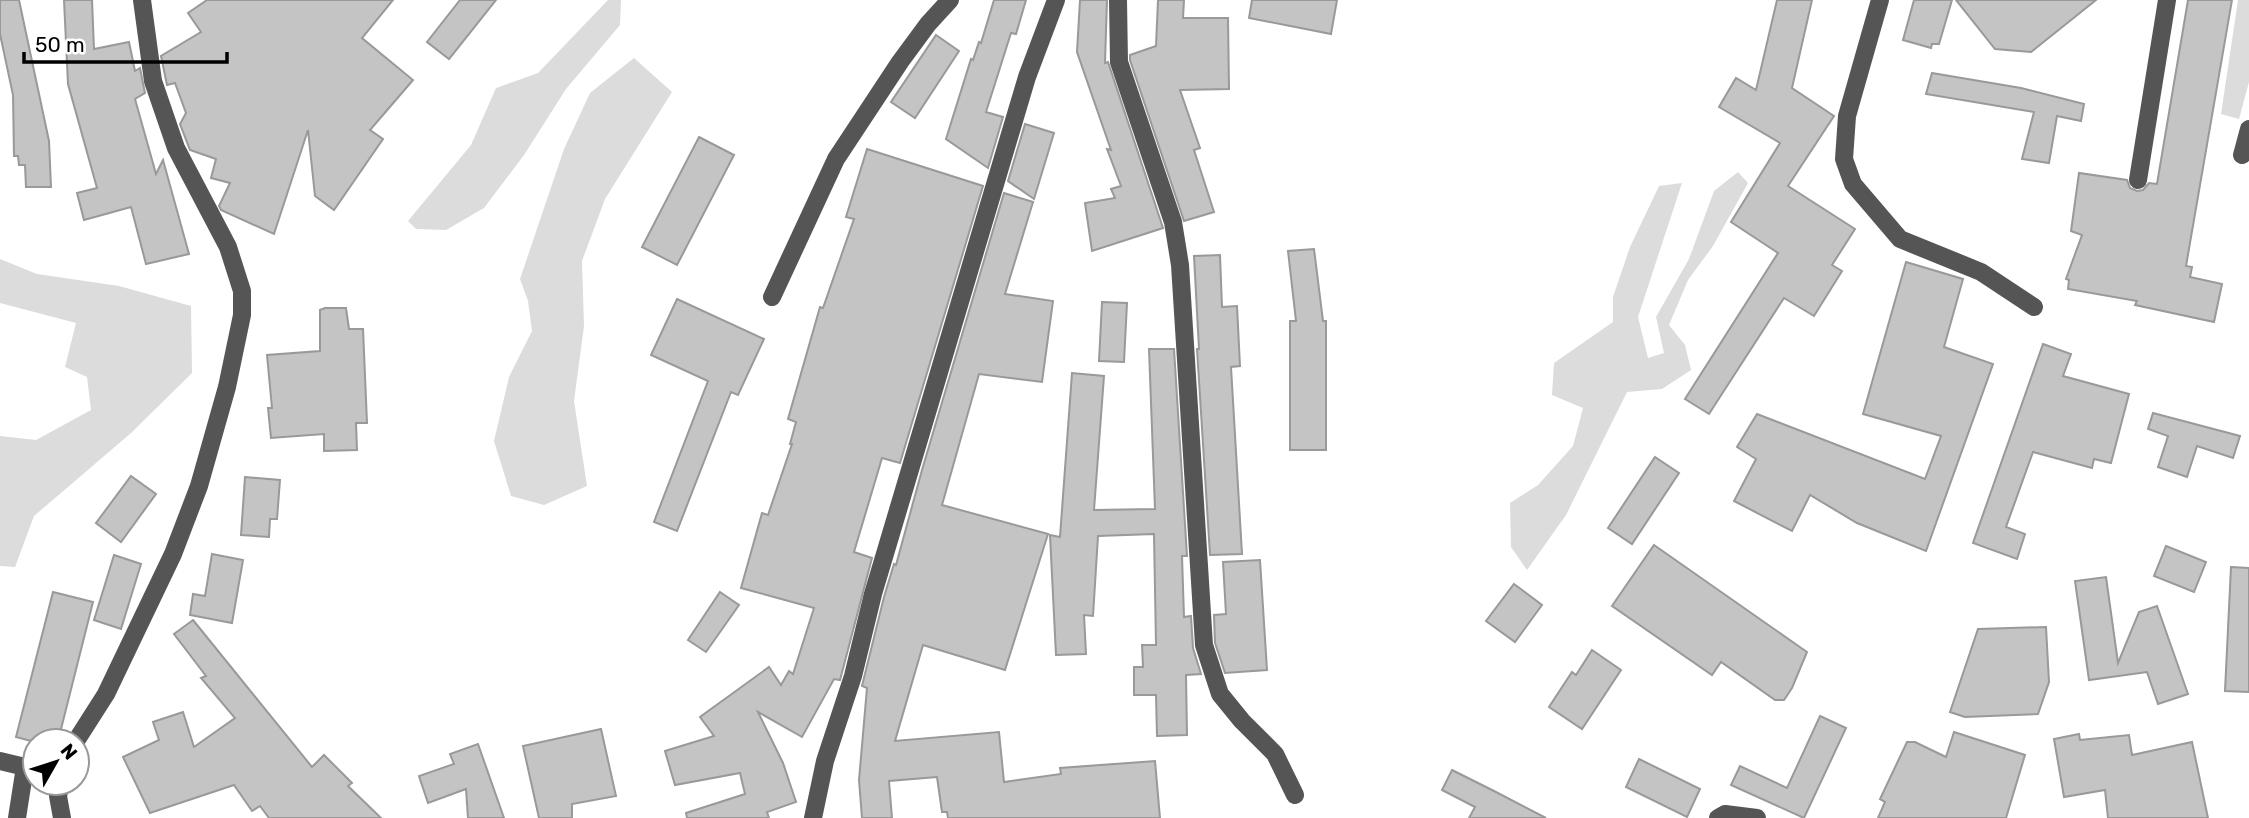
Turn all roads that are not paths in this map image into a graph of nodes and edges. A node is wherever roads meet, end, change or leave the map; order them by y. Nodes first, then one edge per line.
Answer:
1 (142, 0) edge
2 (950, 0) edge
3 (1056, 0) edge
4 (1118, 0) edge
5 (1880, 0) edge
6 (2167, 0) edge
7 (2249, 129) edge
8 (2242, 155) dead end
9 (2138, 180) dead end
10 (772, 297) dead end
11 (2034, 307) dead end
12 (85, 727) edge
13 (0, 761) edge
14 (1295, 795) dead end
15 (58, 797) edge
16 (17, 818) edge
17 (62, 818) edge
18 (813, 818) edge
19 (1718, 818) edge
20 (1757, 818) edge

1 - 12 street
2 - 10 street
3 - 18 street
4 - 14 street
5 - 11 street
6 - 9 street
7 - 8 street
13 - 16 street
15 - 17 street
19 - 20 street

